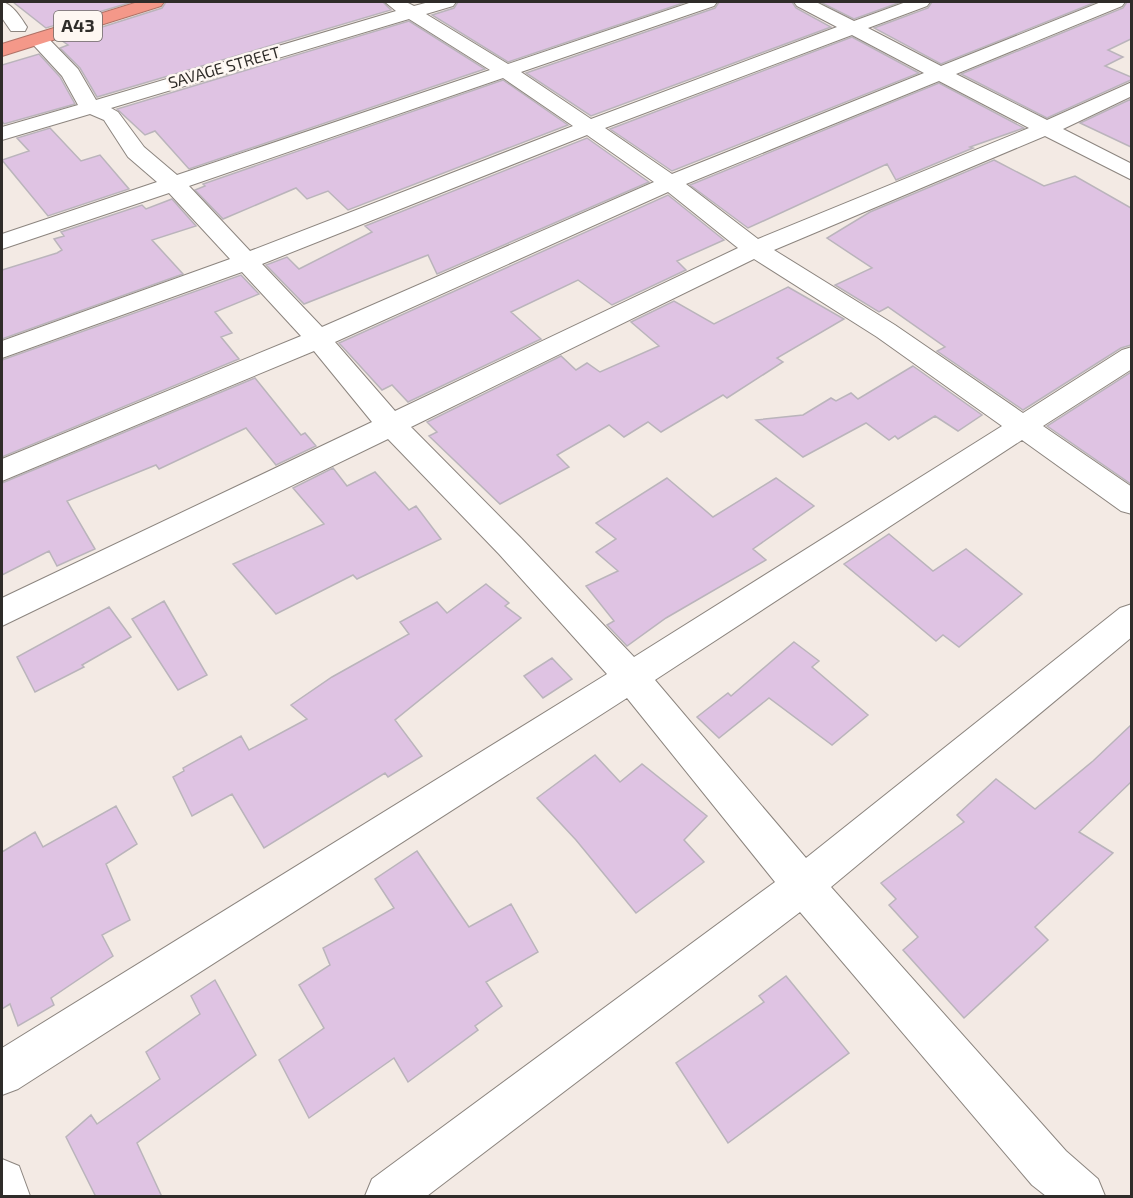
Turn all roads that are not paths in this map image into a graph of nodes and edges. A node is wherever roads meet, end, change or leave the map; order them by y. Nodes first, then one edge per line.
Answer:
1 (100, 2) edge
2 (155, 2) edge
3 (447, 2) edge
4 (708, 2) edge
5 (803, 2) edge
6 (921, 2) edge
7 (1116, 2) edge
8 (2, 7) edge
9 (403, 7) edge
10 (856, 28) junction
11 (19, 32) edge
12 (2, 50) edge
13 (506, 71) junction
14 (936, 73) junction
15 (1131, 88) edge
16 (89, 106) junction
17 (589, 127) junction
18 (1045, 129) junction
19 (2, 134) edge
20 (1131, 173) edge
21 (670, 183) junction
22 (174, 184) junction
23 (2, 242) edge
24 (755, 249) junction
25 (245, 262) junction
26 (318, 339) junction
27 (2, 350) edge
28 (1131, 356) edge
29 (390, 425) junction
30 (1021, 427) junction
31 (2, 471) edge
32 (1131, 503) edge
33 (2, 613) edge
34 (1131, 617) edge
35 (631, 677) junction
36 (803, 885) junction
37 (2, 1073) edge
38 (2, 1183) edge
39 (6, 1197) edge
40 (389, 1197) edge
41 (1081, 1197) edge

1 - 11 highway, A43
2 - 11 highway, A43
3 - 9 street, SAVAGE STREET
4 - 13 street
5 - 10 street
6 - 10 street
7 - 14 street
8 - 11 street
9 - 13 street
9 - 16 street, SAVAGE STREET
10 - 14 street
10 - 17 street
11 - 12 highway, A43
11 - 16 street
13 - 17 street
13 - 22 street
14 - 18 street
14 - 21 street
15 - 18 street
16 - 19 street, SAVAGE STREET
16 - 22 street
17 - 21 street
17 - 25 street
18 - 20 street
18 - 24 street
21 - 24 street
21 - 26 street
22 - 23 street
22 - 25 street
24 - 29 street
24 - 30 street
25 - 26 street
25 - 27 street
26 - 29 street
26 - 31 street
28 - 30 street
29 - 33 street
29 - 35 street
30 - 32 street
30 - 35 street
34 - 36 street
35 - 36 street
35 - 37 street
36 - 40 street
36 - 41 street
38 - 39 street

